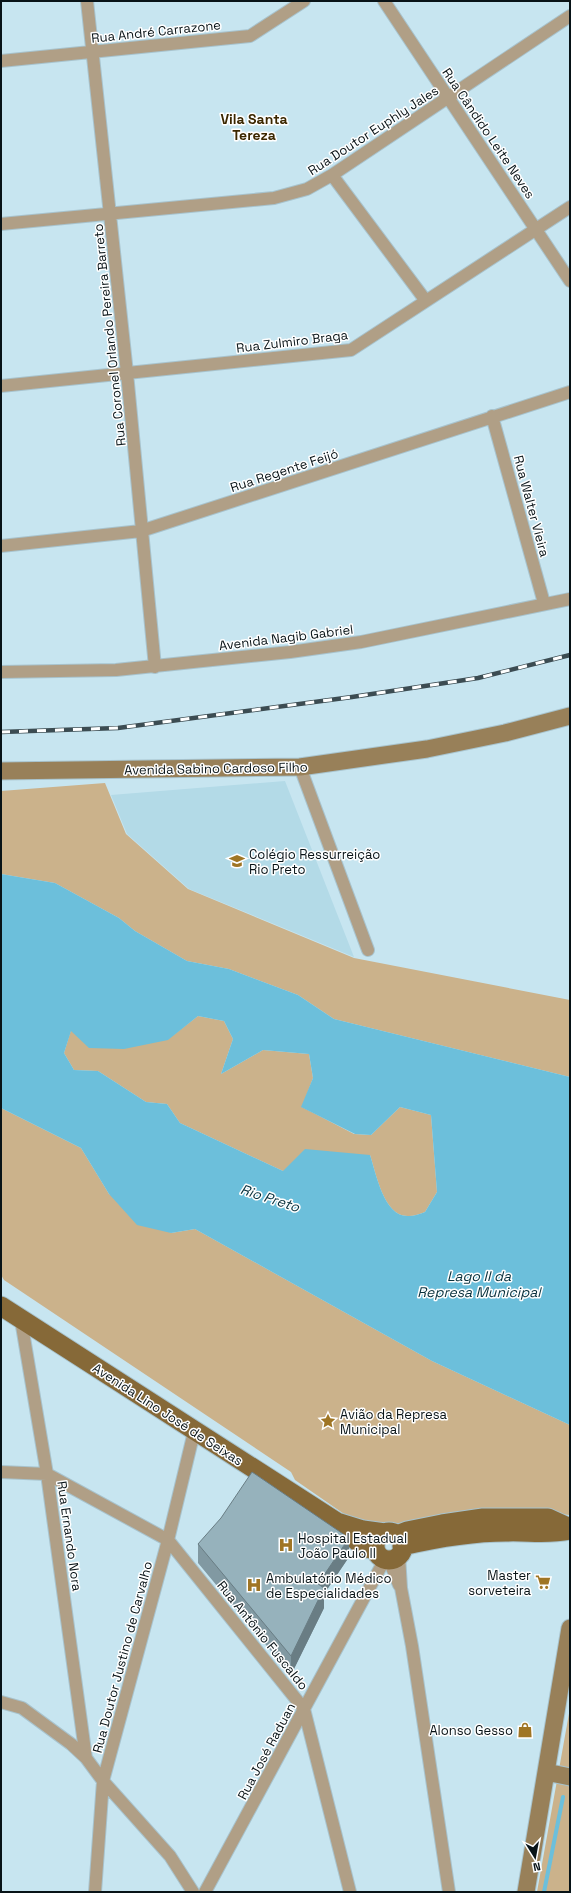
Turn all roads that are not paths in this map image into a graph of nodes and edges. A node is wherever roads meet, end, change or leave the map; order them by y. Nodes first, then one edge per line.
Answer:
1 (87, 1) edge
2 (304, 1) edge
3 (384, 1) edge
4 (570, 16) edge
5 (92, 52) junction
6 (1, 61) edge
7 (449, 98) junction
8 (332, 175) junction
9 (570, 207) edge
10 (111, 213) junction
11 (1, 224) edge
12 (536, 230) junction
13 (570, 281) edge
14 (426, 301) junction
15 (127, 373) junction
16 (1, 386) edge
17 (570, 392) edge
18 (492, 416) junction
19 (141, 532) junction
20 (1, 546) edge
21 (570, 599) edge
22 (544, 603) junction
23 (155, 667) junction
24 (1, 672) edge
25 (570, 716) edge
26 (300, 767) junction
27 (1, 771) edge
28 (368, 950) dead end
29 (1, 1306) edge
30 (20, 1320) junction
31 (194, 1432) junction
32 (1, 1472) edge
33 (47, 1474) junction
34 (570, 1529) edge
35 (168, 1540) junction
36 (390, 1548) junction
37 (570, 1628) edge
38 (1, 1702) edge
39 (304, 1709) junction
40 (86, 1758) junction
41 (546, 1772) junction
42 (570, 1777) edge
43 (103, 1781) junction
44 (95, 1892) edge
45 (193, 1892) edge
46 (205, 1892) edge
47 (350, 1892) edge
48 (449, 1892) edge
49 (526, 1892) edge

1 - 5 street, Rua Coronel Orlando Pereira Barreto
2 - 5 street, Rua André Carrazone
3 - 7 street, Rua Cândido Leite Neves
4 - 7 street, Rua Doutor Euphly Jales
5 - 6 street, Rua André Carrazone
5 - 10 street, Rua Coronel Orlando Pereira Barreto
7 - 8 street, Rua Doutor Euphly Jales
7 - 12 street, Rua Cândido Leite Neves
8 - 10 street, Rua Doutor Euphly Jales
8 - 14 street
9 - 12 street, Rua Zulmiro Braga
10 - 11 street, Rua Doutor Euphly Jales
10 - 15 street, Rua Coronel Orlando Pereira Barreto
12 - 13 street, Rua Cândido Leite Neves
12 - 14 street, Rua Zulmiro Braga
14 - 15 street, Rua Zulmiro Braga
15 - 16 street, Rua Zulmiro Braga
15 - 19 street, Rua Coronel Orlando Pereira Barreto
17 - 18 street, Rua Regente Feijó
18 - 19 street, Rua Regente Feijó
18 - 22 street, Rua Walter Vieira
19 - 20 street, Rua Regente Feijó
19 - 23 street, Rua Coronel Orlando Pereira Barreto
21 - 22 street, Avenida Nagib Gabriel
22 - 23 street, Avenida Nagib Gabriel
23 - 24 street, Avenida Nagib Gabriel
25 - 26 main road, Avenida Sabino Cardoso Filho
26 - 27 main road, Avenida Sabino Cardoso Filho
26 - 28 street
29 - 30 main road, Avenida Lino José de Seixas
30 - 31 main road, Avenida Lino José de Seixas
30 - 33 street, Rua Ernando Nora
31 - 35 street, Rua Doutor Justino de Carvalho
31 - 36 main road, Avenida Lino José de Seixas
32 - 33 street
33 - 35 street, Rua Antônio Fuscaldo
33 - 40 street, Rua Ernando Nora
34 - 36 main road, Avenida Lino José de Seixas
35 - 39 street, Rua Antônio Fuscaldo
35 - 43 street, Rua Doutor Justino de Carvalho
36 - 39 street, Rua José Raduan
36 - 48 street
37 - 41 main road
38 - 40 street
39 - 46 street, Rua José Raduan
39 - 47 street, Rua Antônio Fuscaldo
40 - 43 street
41 - 42 main road
41 - 49 main road
43 - 44 street, Rua Doutor Justino de Carvalho
43 - 45 street

